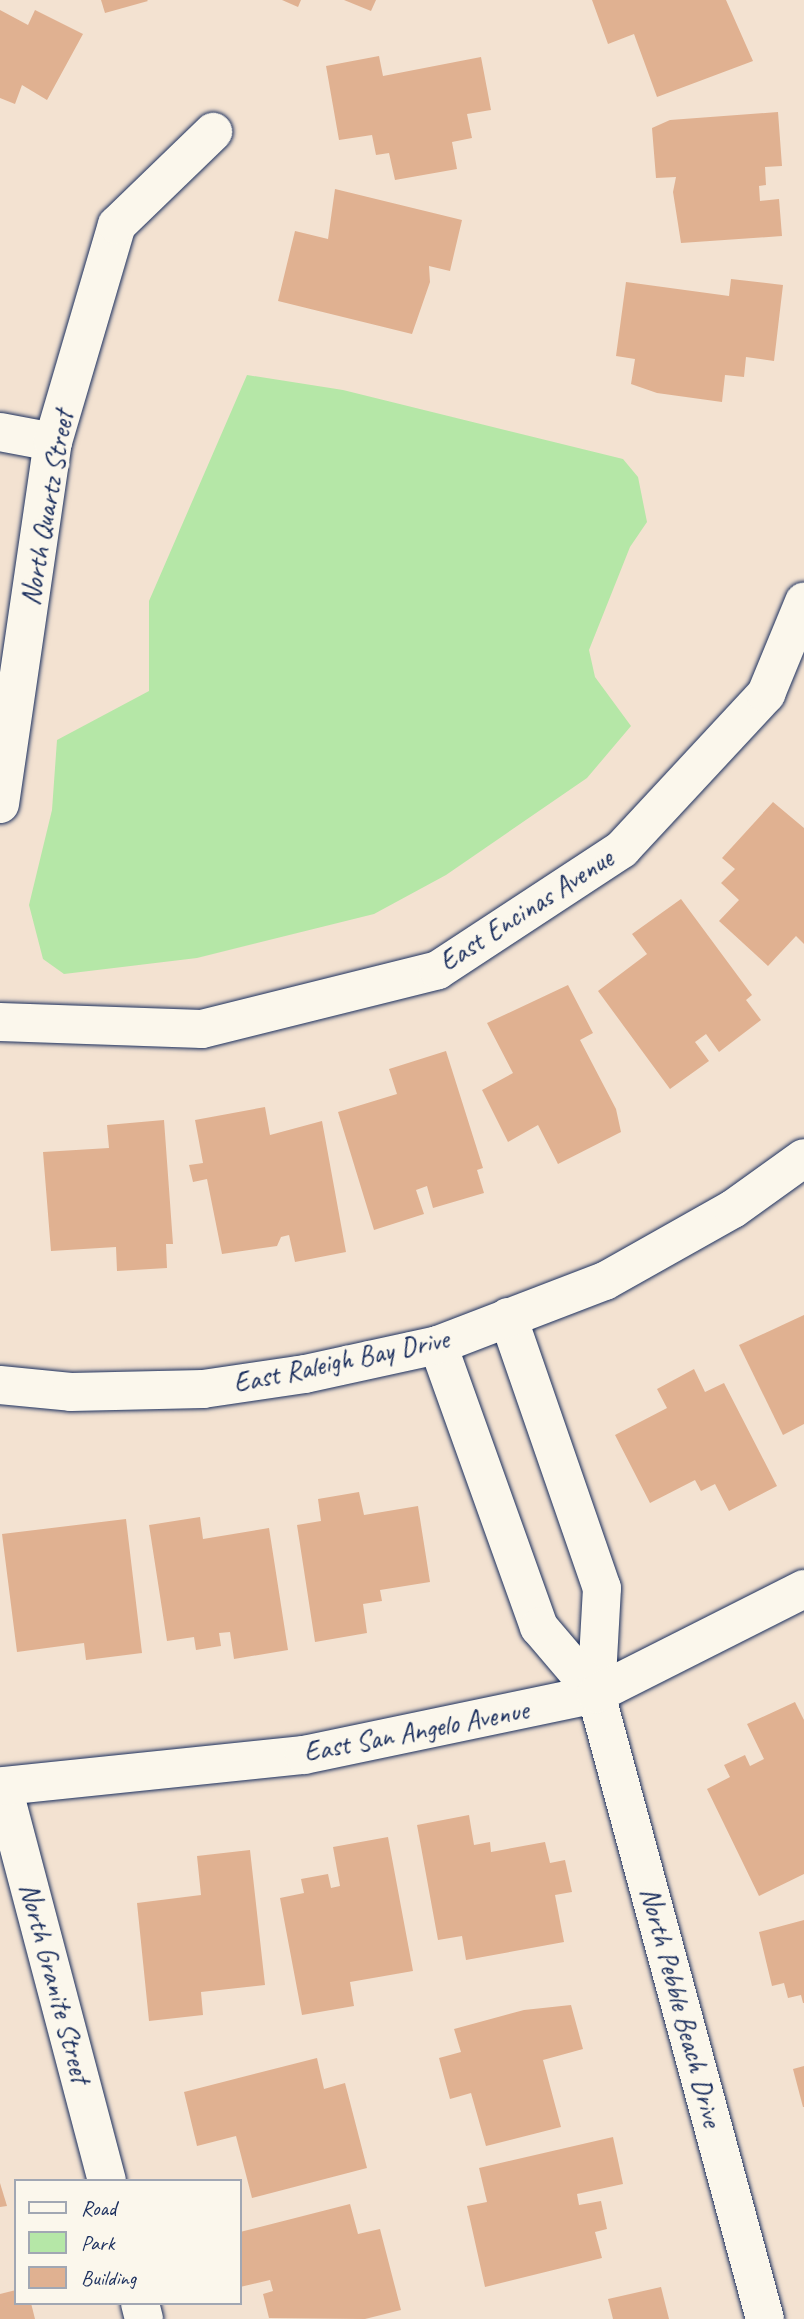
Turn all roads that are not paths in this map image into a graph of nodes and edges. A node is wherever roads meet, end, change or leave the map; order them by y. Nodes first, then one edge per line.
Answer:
1 (214, 132) dead end
2 (0, 432) edge
3 (53, 442) junction
4 (804, 602) edge
5 (0, 804) edge
6 (0, 1022) edge
7 (804, 1158) edge
8 (508, 1317) junction
9 (438, 1345) junction
10 (0, 1385) edge
11 (804, 1588) edge
12 (596, 1694) junction
13 (3, 1786) joint
14 (106, 2179) edge
15 (765, 2319) edge

1 - 3 street, North Quartz Street
2 - 3 street
3 - 5 street, North Quartz Street
4 - 6 street, East Encinas Avenue
7 - 8 street, East Raleigh Bay Drive
8 - 9 street, East Raleigh Bay Drive
8 - 12 street, North Pebble Beach Drive
9 - 10 street, East Raleigh Bay Drive
9 - 12 street, North Pebble Beach Drive
11 - 12 street, East San Angelo Avenue
12 - 13 street, East San Angelo Avenue
12 - 15 street, North Pebble Beach Drive
13 - 14 street, North Granite Street

